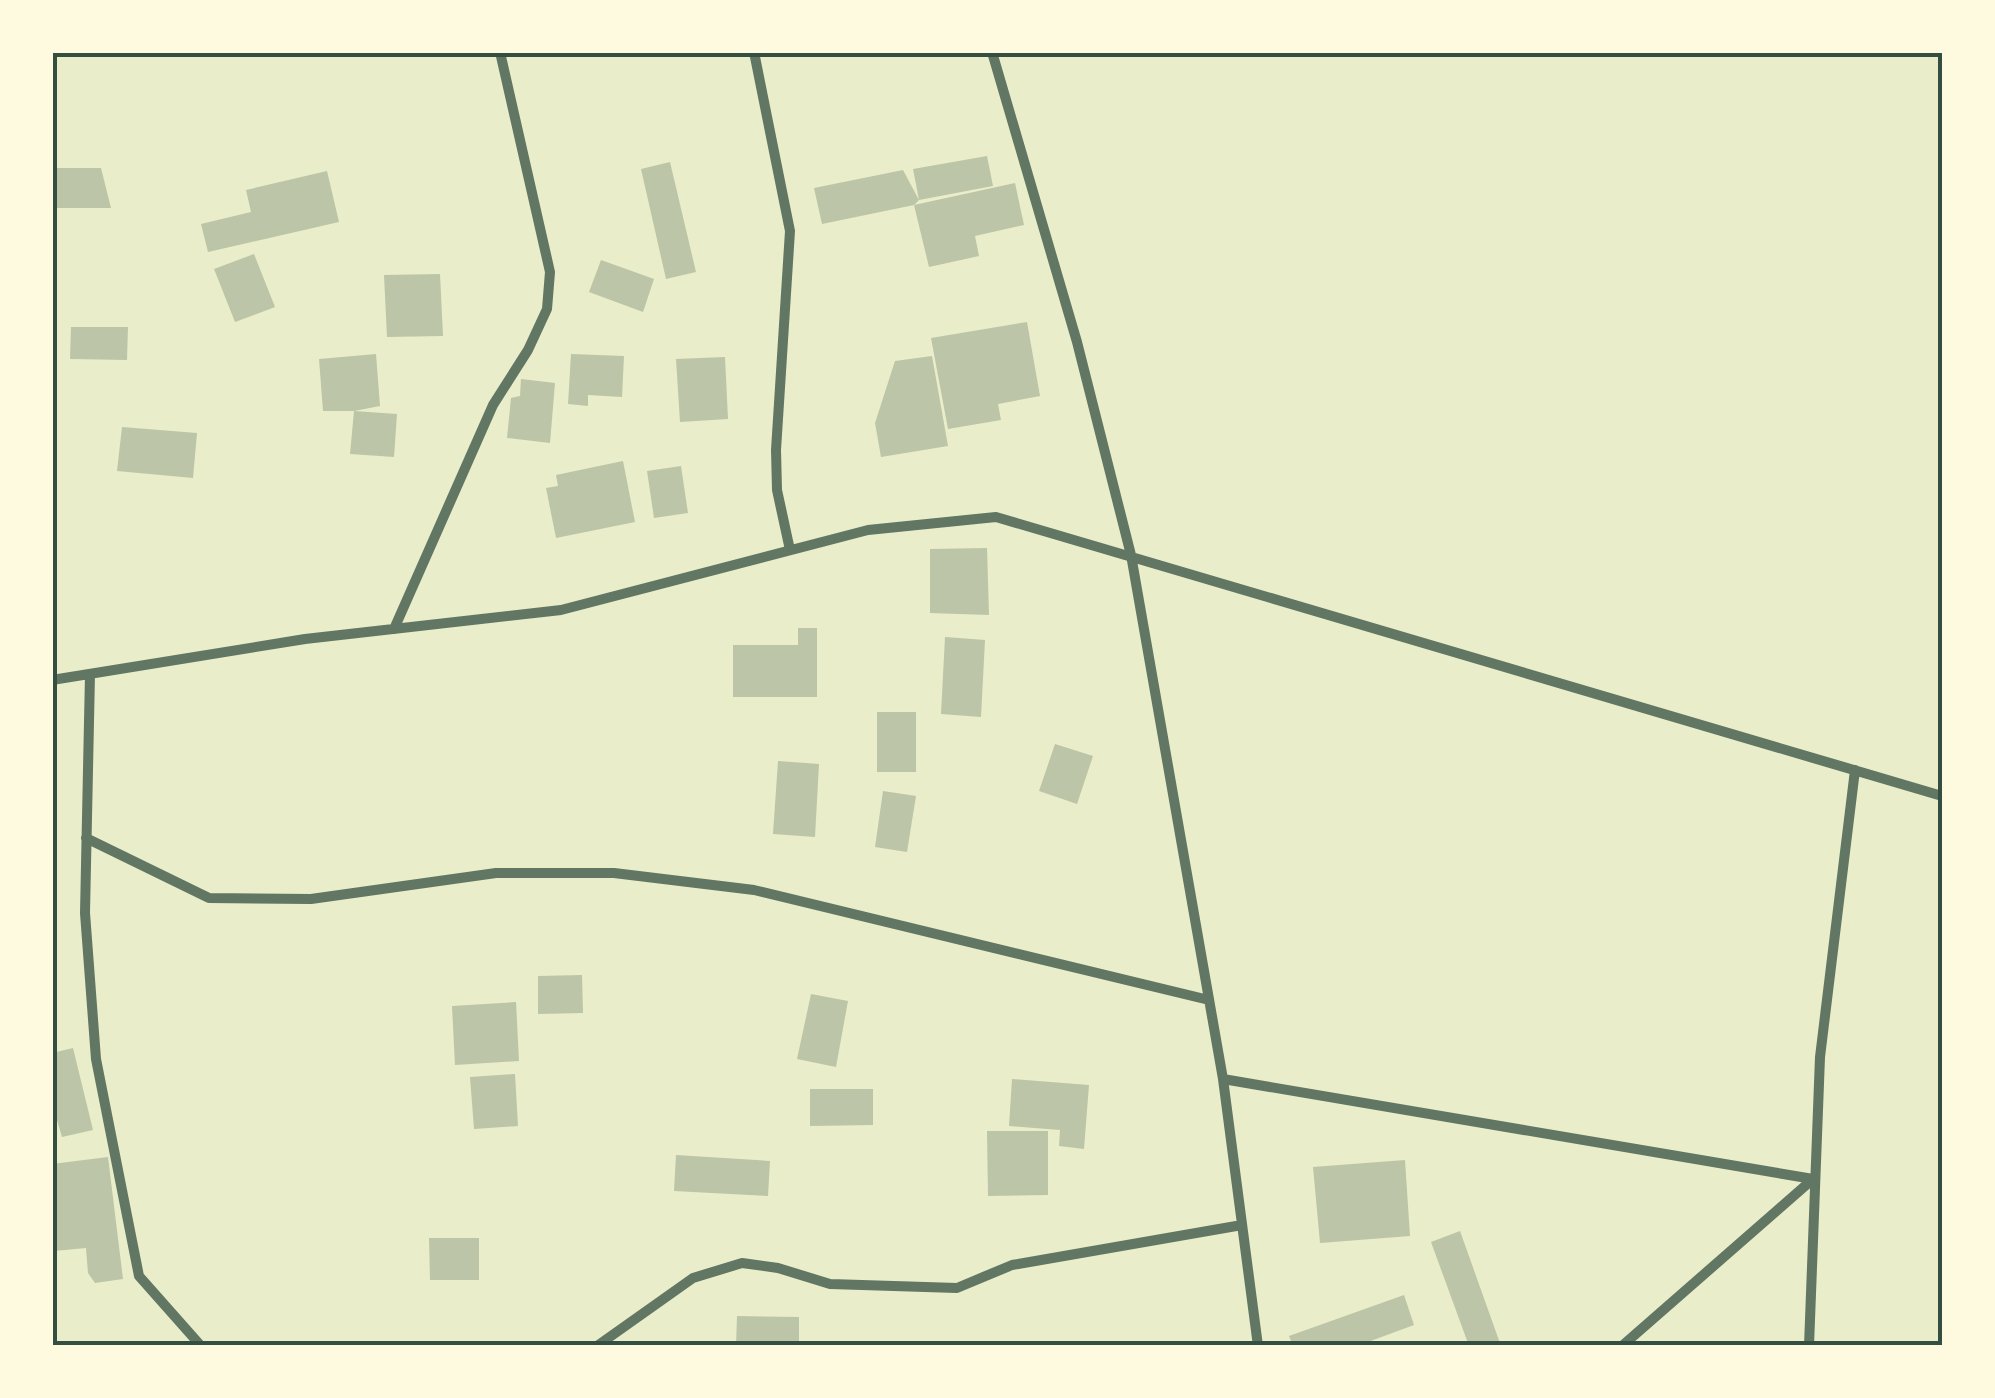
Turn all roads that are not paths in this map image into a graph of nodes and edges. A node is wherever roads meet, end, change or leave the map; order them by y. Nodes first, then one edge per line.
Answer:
1 (500, 52) edge
2 (754, 52) edge
3 (992, 52) edge
4 (790, 550) junction
5 (1131, 556) junction
6 (394, 629) junction
7 (90, 674) junction
8 (52, 680) edge
9 (1855, 770) junction
10 (1942, 796) edge
11 (86, 838) junction
12 (1209, 1000) junction
13 (1222, 1080) junction
14 (1812, 1179) junction
15 (1242, 1225) junction
16 (201, 1346) edge
17 (597, 1346) edge
18 (1258, 1346) edge
19 (1622, 1346) edge
20 (1809, 1346) edge

1 - 6 street
2 - 4 street
3 - 5 street
4 - 5 street
4 - 6 street
5 - 9 street
5 - 12 street
6 - 7 street
7 - 8 street
7 - 11 street
9 - 10 street
9 - 14 street
11 - 12 street
11 - 16 street
12 - 13 street
13 - 14 street
13 - 15 street
14 - 19 street
14 - 20 street
15 - 17 street
15 - 18 street

